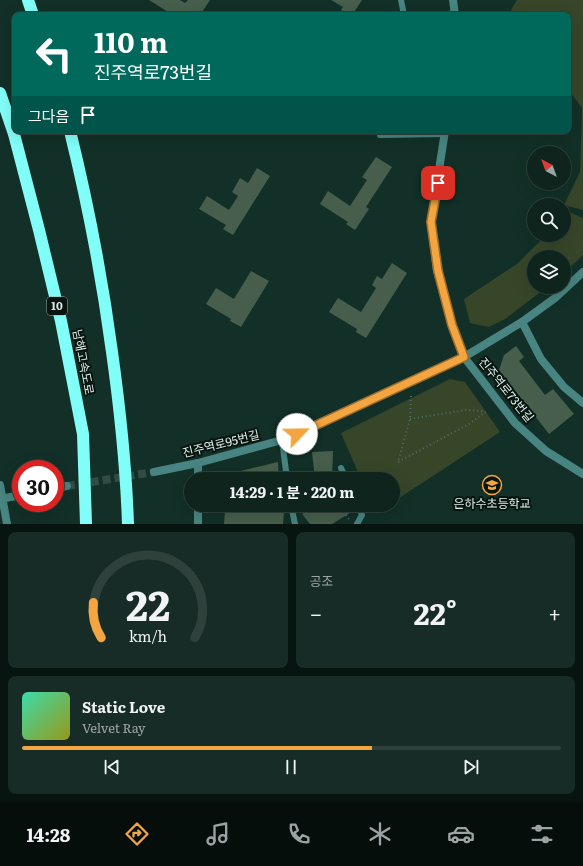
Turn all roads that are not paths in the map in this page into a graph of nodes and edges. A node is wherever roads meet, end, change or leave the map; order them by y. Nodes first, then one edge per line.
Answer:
1 (401, 0) edge
2 (454, 0) edge
3 (403, 12) edge
4 (455, 12) edge
5 (0, 93) edge
6 (12, 129) edge
7 (14, 134) edge
8 (71, 134) edge
9 (401, 134) edge
10 (444, 134) edge
11 (380, 135) dead end
12 (583, 272) edge
13 (522, 322) junction
14 (464, 357) junction
15 (583, 403) edge
16 (282, 440) junction
17 (198, 463) junction
18 (341, 468) dead end
19 (154, 472) tunnel mouth
20 (198, 472) edge
21 (287, 472) edge
22 (343, 472) edge
23 (583, 474) edge
24 (0, 484) edge
25 (64, 486) edge
26 (67, 486) tunnel mouth
27 (12, 496) edge
28 (1, 498) edge
29 (198, 512) edge
30 (292, 512) edge
31 (361, 512) edge
32 (7, 524) edge
33 (86, 524) edge
34 (128, 524) edge
35 (198, 524) edge
36 (294, 524) edge
37 (357, 524) edge

1 - 3 lane
2 - 4 street
5 - 6 highway, 남해고속도로 / 10
7 - 33 highway, 남해고속도로 / 10
8 - 34 highway
9 - 11 lane
10 - 14 street, 진주역로73번길
12 - 13 street, 진주역로95번길
13 - 14 street, 진주역로95번길
13 - 15 street
14 - 16 street, 진주역로95번길
14 - 23 street, 진주역로73번길
16 - 17 street, 진주역로95번길
16 - 21 lane
17 - 19 street, 진주역로95번길
17 - 20 street
18 - 22 lane
24 - 28 street
25 - 26 street
27 - 28 street
28 - 32 street
29 - 35 street
30 - 36 lane
31 - 37 lane

